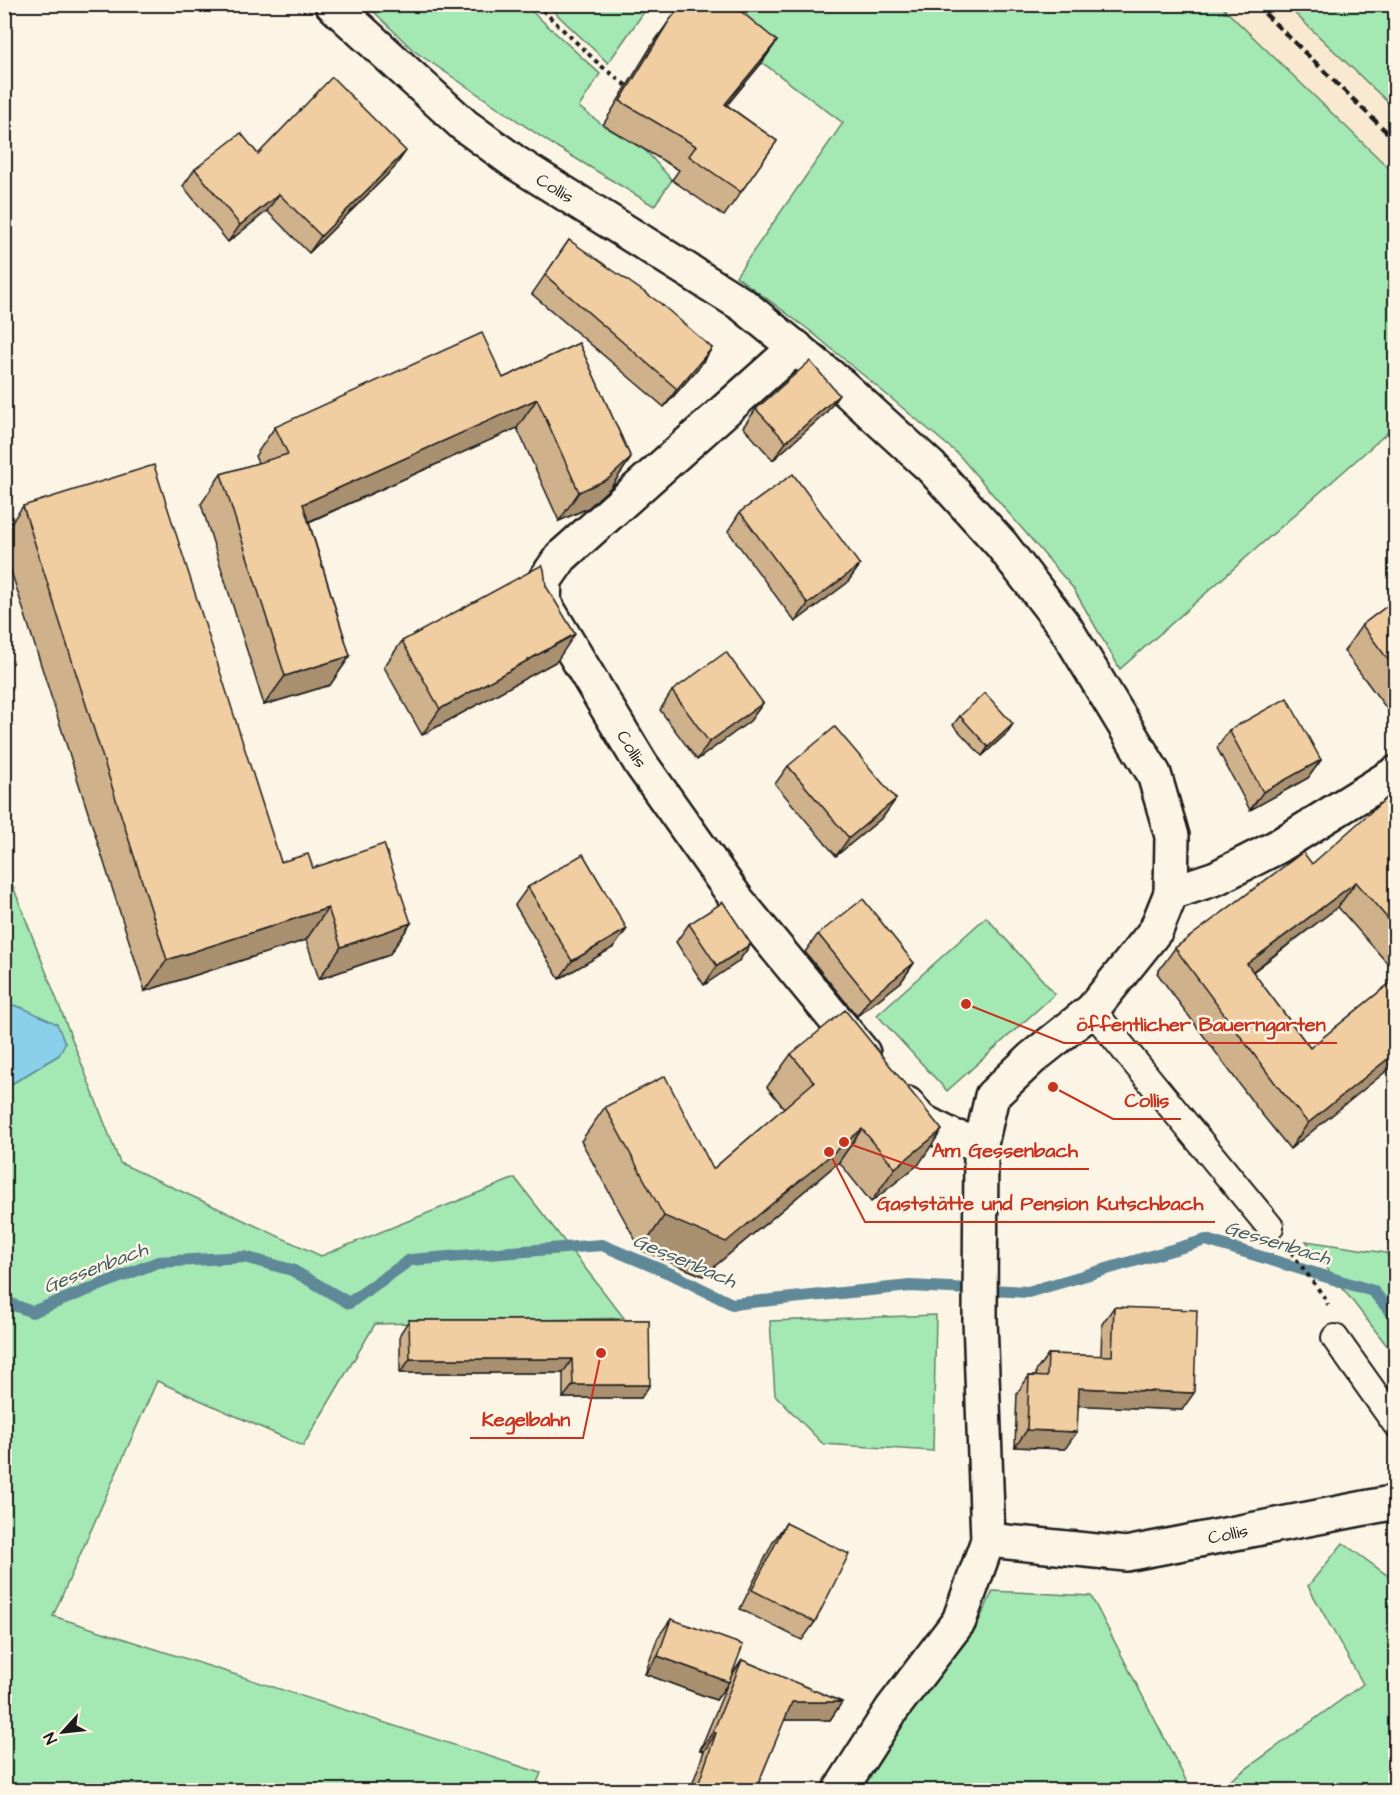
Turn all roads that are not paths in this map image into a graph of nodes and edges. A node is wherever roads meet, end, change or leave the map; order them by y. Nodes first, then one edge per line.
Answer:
1 (332, 4) edge
2 (796, 347) junction
3 (1395, 773) edge
4 (1171, 893) junction
5 (1092, 1010) junction
6 (981, 1144) junction
7 (1278, 1235) road end
8 (1335, 1338) dead end
9 (1395, 1424) edge
10 (1395, 1502) edge
11 (988, 1540) junction
12 (840, 1791) edge

1 - 2 street, Collis
2 - 4 street, Collis
2 - 6 street, Collis
3 - 4 street
4 - 5 street, Collis
5 - 6 street, Collis
5 - 7 lane
6 - 11 street, Collis
8 - 9 lane
10 - 11 street, Collis
11 - 12 street, Collis

